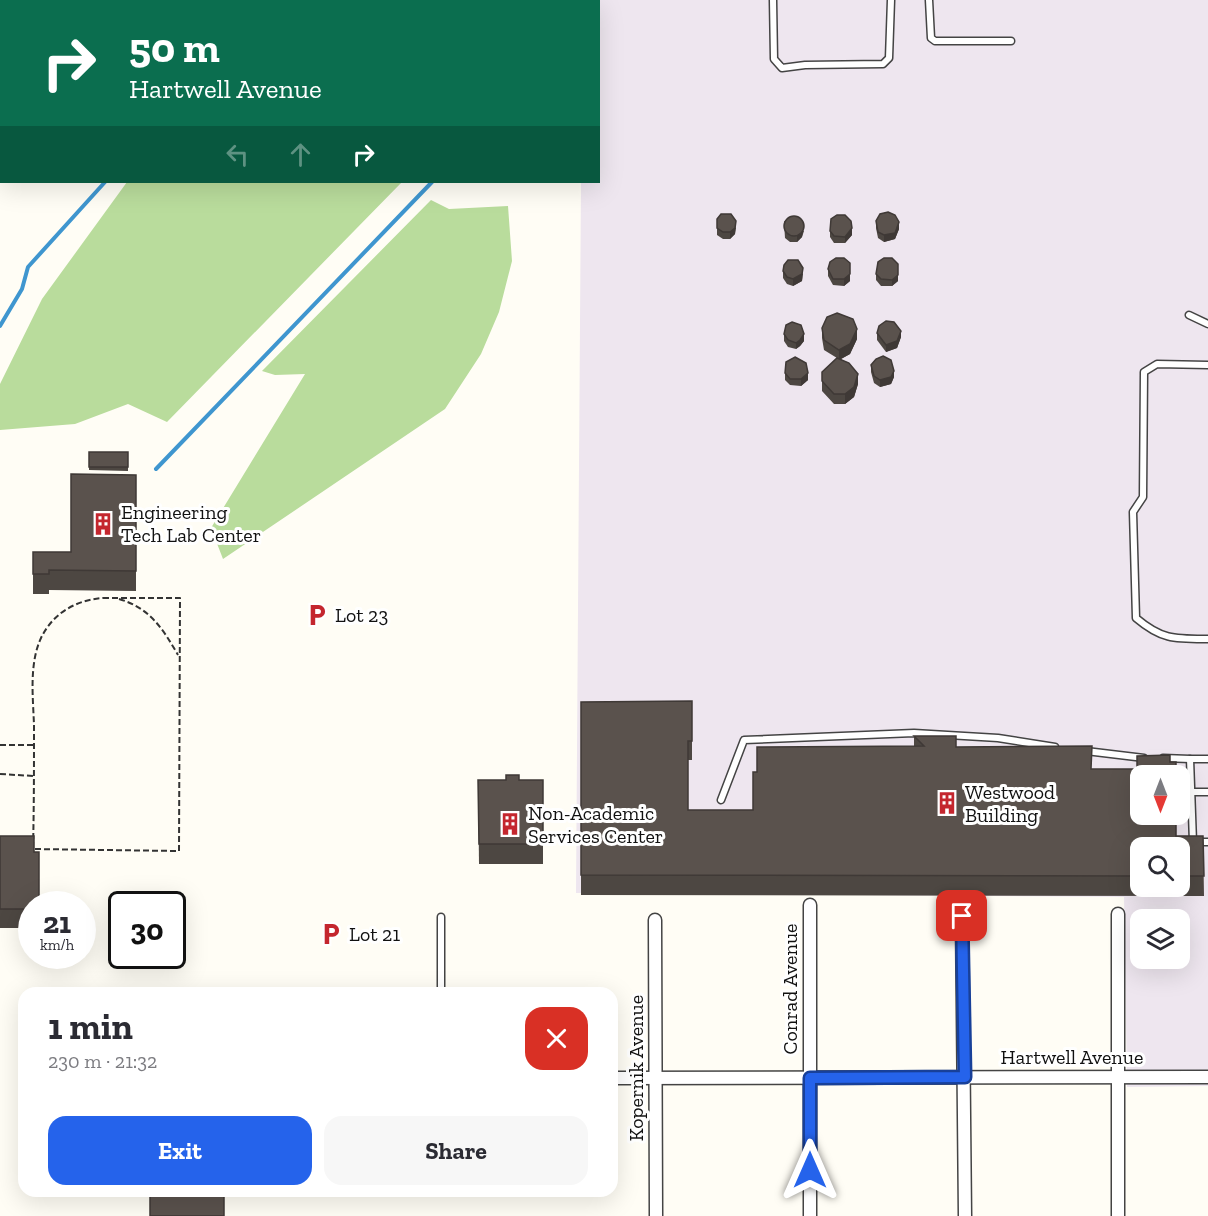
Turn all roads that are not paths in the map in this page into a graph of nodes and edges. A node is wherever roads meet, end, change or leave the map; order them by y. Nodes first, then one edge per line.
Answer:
1 (0, 0) edge
2 (38, 0) edge
3 (773, 0) edge
4 (891, 0) edge
5 (929, 0) edge
6 (1011, 41) dead end
7 (1188, 315) dead end
8 (1208, 324) edge
9 (1208, 365) edge
10 (1208, 639) edge
11 (1068, 748) edge
12 (1079, 750) edge
13 (1190, 759) junction
14 (1208, 759) edge
15 (1191, 792) junction
16 (1208, 792) edge
17 (721, 800) dead end
18 (1208, 842) edge
19 (810, 905) dead end
20 (1118, 914) dead end
21 (962, 916) dead end
22 (441, 917) dead end
23 (655, 920) dead end
24 (441, 987) edge
25 (965, 1077) junction
26 (1118, 1077) junction
27 (1208, 1077) edge
28 (618, 1078) edge
29 (810, 1078) junction
30 (655, 1079) junction
31 (656, 1216) edge
32 (810, 1216) edge
33 (965, 1216) edge
34 (1118, 1216) edge

1 - 2 main road
3 - 4 lane
5 - 6 lane
7 - 8 lane
9 - 10 lane
11 - 17 lane
12 - 13 lane
13 - 14 lane
13 - 15 lane
15 - 16 lane
15 - 18 lane
19 - 29 street, Conrad Avenue
20 - 26 street
21 - 25 street
22 - 24 lane
23 - 30 street, Kopernik Avenue
25 - 26 street, Hartwell Avenue
25 - 29 street, Hartwell Avenue
25 - 33 street
26 - 27 street, Hartwell Avenue
26 - 34 street
28 - 30 street, Hartwell Avenue
29 - 30 street, Hartwell Avenue
29 - 32 street, Conrad Avenue
30 - 31 street, Kopernik Avenue

